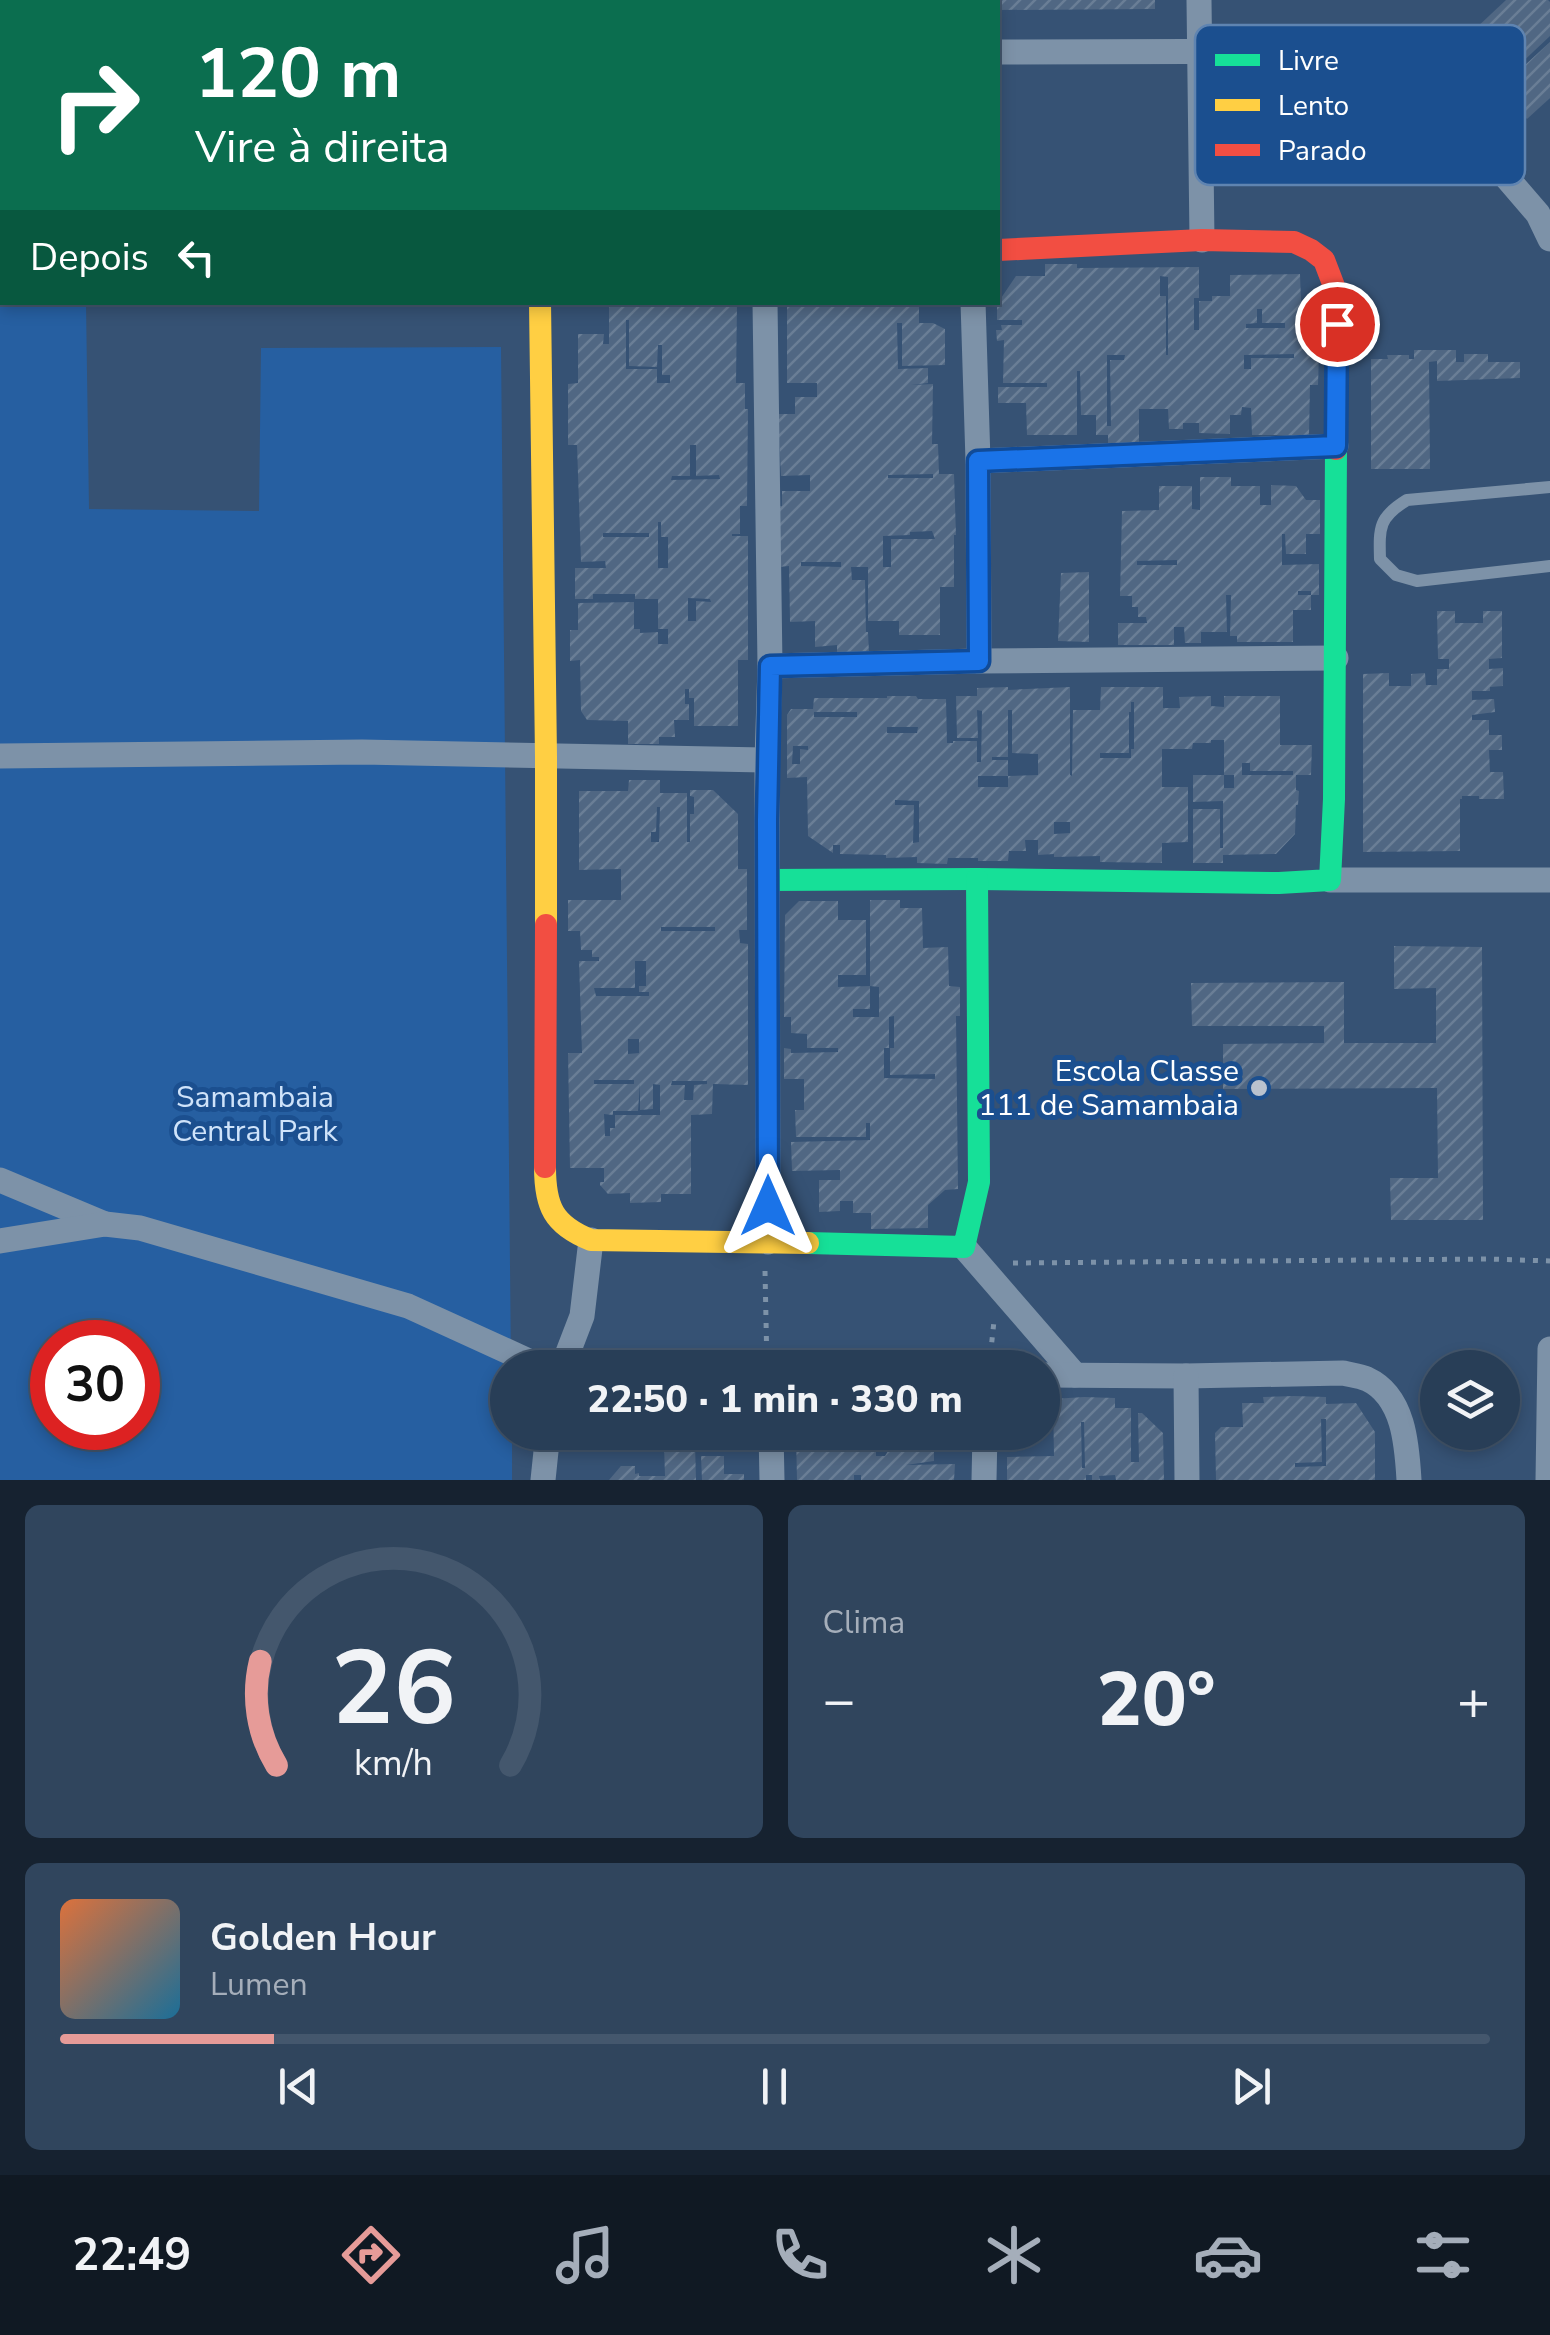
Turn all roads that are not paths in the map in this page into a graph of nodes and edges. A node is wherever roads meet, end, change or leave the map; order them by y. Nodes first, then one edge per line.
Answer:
1 (1199, 0) edge
2 (1200, 25) edge
3 (1195, 51) edge
4 (1000, 52) edge
5 (1202, 185) edge
6 (1513, 185) edge
7 (1550, 239) edge
8 (1202, 240) junction
9 (1000, 250) edge
10 (540, 305) edge
11 (766, 305) edge
12 (973, 305) edge
13 (1336, 446) junction
14 (978, 461) junction
15 (1550, 487) edge
16 (1550, 566) edge
17 (1336, 658) junction
18 (979, 661) junction
19 (770, 666) junction
20 (0, 756) edge
21 (546, 757) junction
22 (767, 760) junction
23 (977, 879) junction
24 (767, 880) junction
25 (1330, 880) junction
26 (1550, 880) edge
27 (0, 1180) edge
28 (105, 1224) junction
29 (0, 1240) edge
30 (591, 1240) junction
31 (768, 1242) junction
32 (964, 1247) junction
33 (505, 1350) edge
34 (569, 1350) edge
35 (1550, 1350) edge
36 (1060, 1375) edge
37 (1075, 1375) junction
38 (1186, 1376) junction
39 (546, 1450) edge
40 (771, 1450) edge
41 (984, 1450) edge
42 (543, 1480) edge
43 (772, 1480) edge
44 (984, 1480) edge
45 (1187, 1480) edge
46 (1409, 1480) edge
47 (1548, 1480) edge

1 - 2 street
3 - 4 street
5 - 8 street
6 - 7 street
8 - 9 street
8 - 13 street
10 - 21 street
11 - 19 street
12 - 14 street
13 - 14 street
13 - 17 street
14 - 18 street
15 - 16 lane
17 - 18 street
17 - 25 street
18 - 19 street
19 - 22 street
20 - 21 street
21 - 22 street
21 - 30 street
22 - 24 street
23 - 24 street
23 - 25 street
23 - 32 street
24 - 31 street
25 - 26 street
27 - 28 street
28 - 29 street
28 - 33 street
30 - 31 street
30 - 34 street
31 - 32 street
32 - 37 street
35 - 47 street
36 - 37 street
37 - 38 street
38 - 45 street
38 - 46 street
39 - 42 street
40 - 43 street
41 - 44 street

